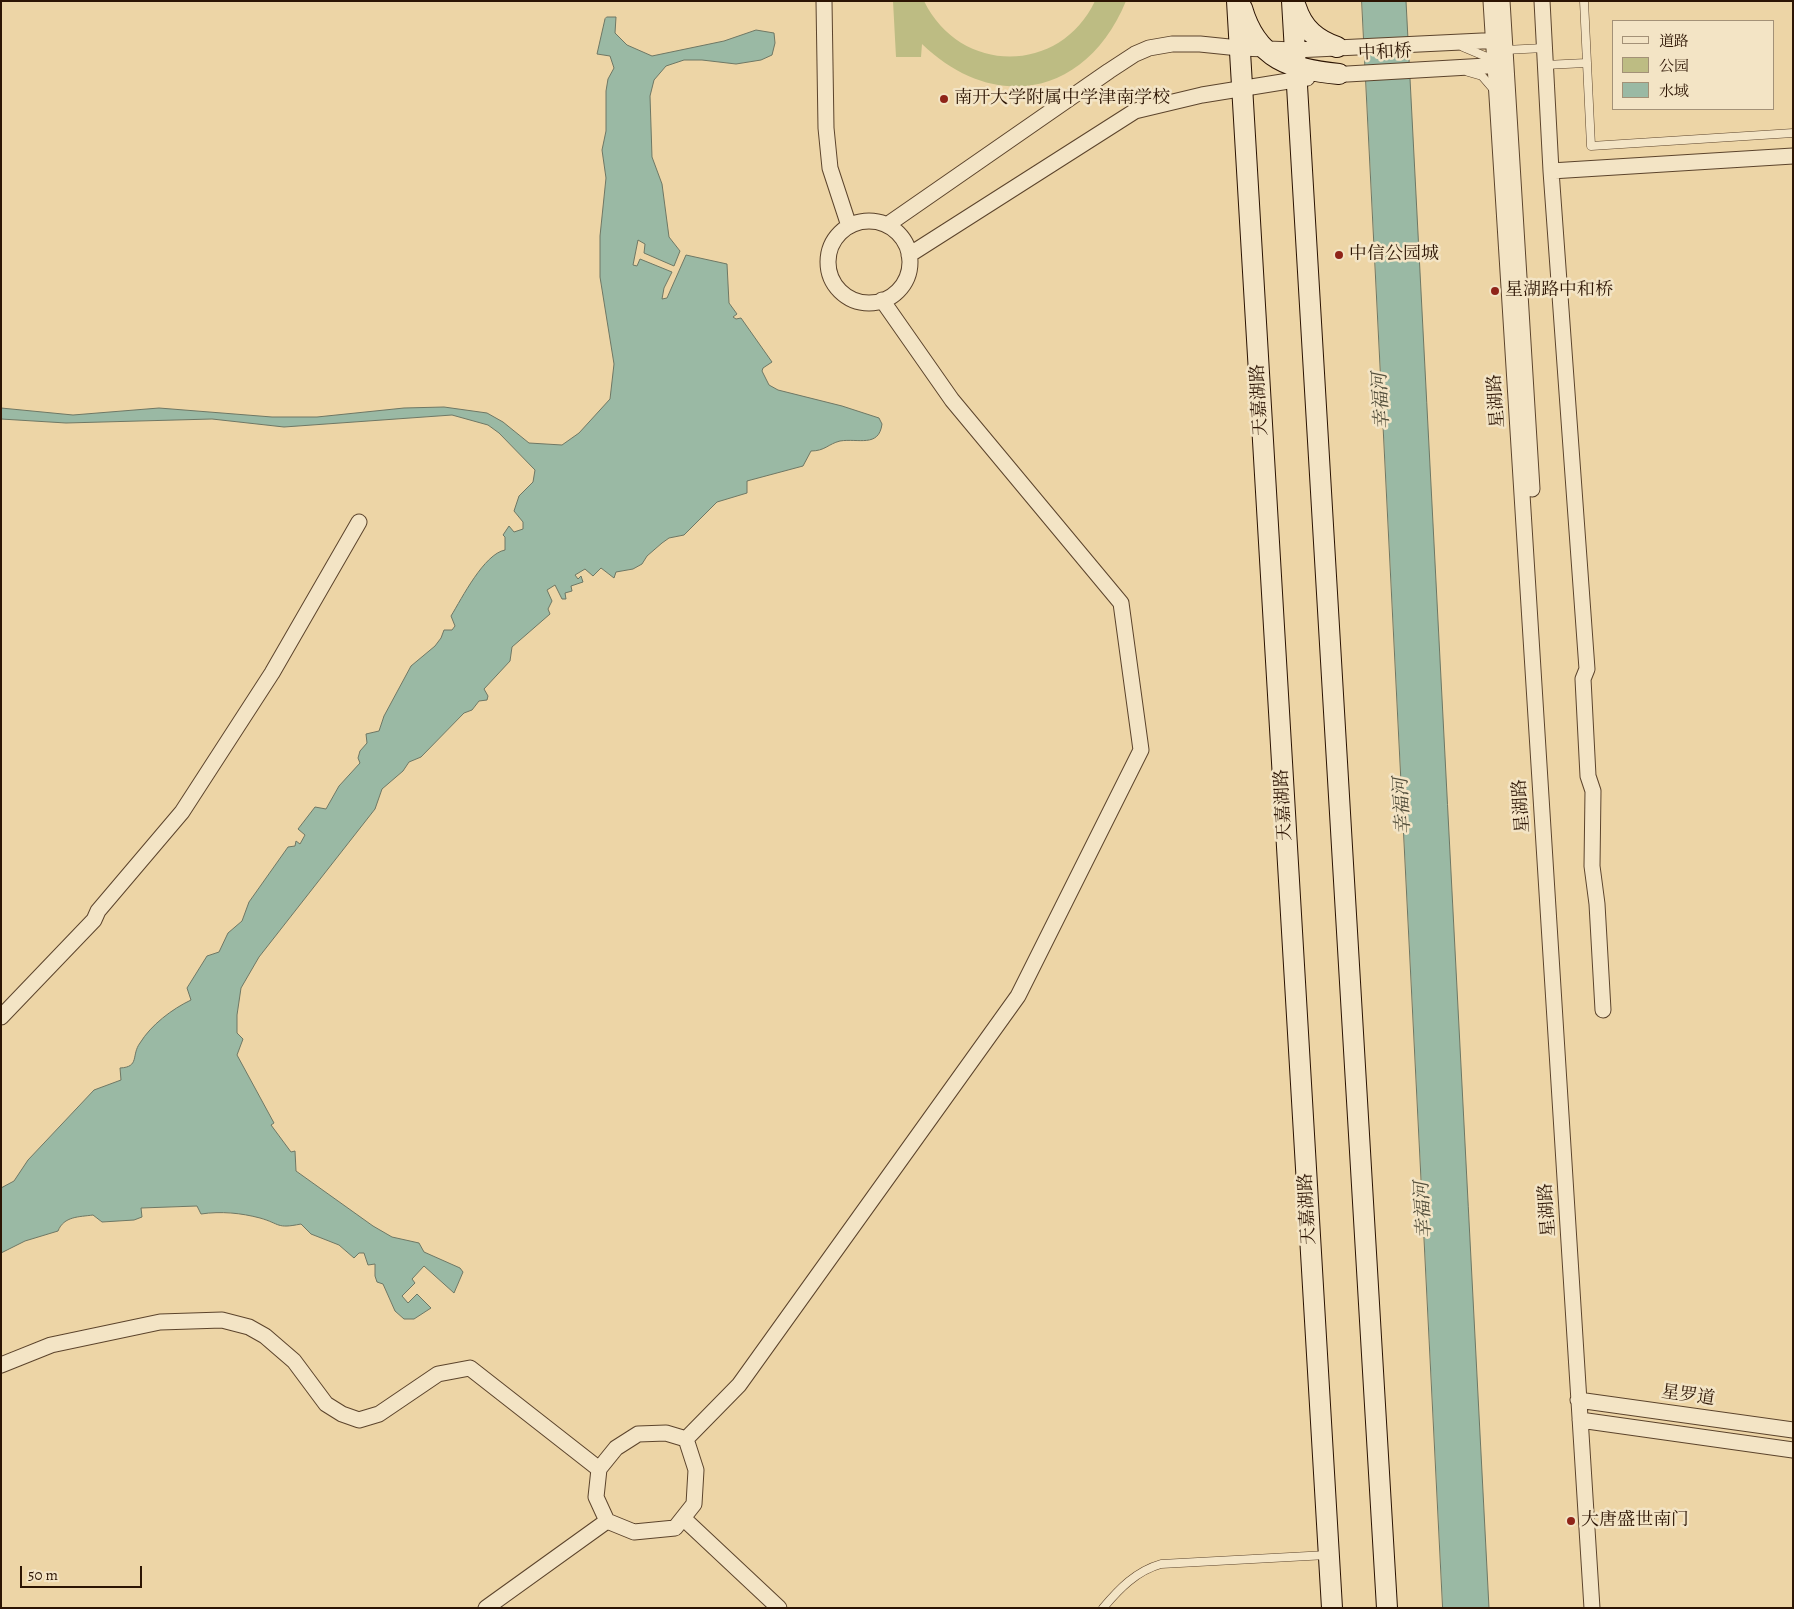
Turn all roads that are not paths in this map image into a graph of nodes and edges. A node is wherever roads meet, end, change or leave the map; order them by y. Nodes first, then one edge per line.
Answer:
1 (824, 1) edge
2 (1238, 1) edge
3 (1293, 1) edge
4 (1491, 1) edge
5 (1502, 1) edge
6 (1542, 1) edge
7 (1584, 1) edge
8 (1337, 47) junction
9 (1239, 48) junction
10 (1544, 48) junction
11 (1264, 49) junction
12 (1499, 55) junction
13 (1586, 63) junction
14 (1545, 65) junction
15 (1296, 66) junction
16 (1433, 69) junction
17 (1339, 74) joint
18 (1241, 88) junction
19 (1502, 99) junction
20 (1793, 133) edge
21 (1793, 156) edge
22 (1551, 170) junction
23 (887, 224) junction
24 (849, 226) junction
25 (909, 255) junction
26 (882, 300) junction
27 (359, 522) dead end
28 (1602, 1010) dead end
29 (1, 1018) edge
30 (1, 1365) edge
31 (1583, 1400) junction
32 (1584, 1420) junction
33 (1793, 1430) edge
34 (686, 1438) junction
35 (1793, 1450) edge
36 (599, 1469) junction
37 (683, 1518) junction
38 (607, 1521) junction
39 (1329, 1555) junction
40 (486, 1608) edge
41 (779, 1608) edge
42 (1102, 1608) edge
43 (1332, 1608) edge
44 (1387, 1608) edge
45 (1592, 1608) edge
46 (1600, 1608) edge

1 - 24 street
2 - 9 street, 天嘉湖路
2 - 11 street
3 - 8 street
3 - 15 street
4 - 12 street, 星湖路
5 - 12 street, 星湖路
6 - 10 street
7 - 13 lane
8 - 12 street, 中和桥
8 - 15 street, 中和桥
9 - 11 street
9 - 18 street, 天嘉湖路
9 - 23 street
10 - 12 lane
10 - 14 street
11 - 15 street
12 - 16 street, 中和桥
12 - 19 street, 星湖路
13 - 14 lane
13 - 20 lane
14 - 22 street
15 - 17 street
15 - 18 street, 中和桥
15 - 44 street
16 - 17 street, 中和桥
16 - 19 lane
18 - 25 street, 中和桥
18 - 39 street, 天嘉湖路
19 - 31 street, 星湖路
21 - 22 street
22 - 28 street
23 - 24 street
23 - 25 street
24 - 26 street
25 - 26 street
26 - 34 street
27 - 29 street
30 - 36 street
31 - 32 street, 星湖路
31 - 33 street, 星罗道
32 - 35 street
32 - 45 street, 星湖路
32 - 46 street, 星湖路
34 - 36 street
34 - 37 street
36 - 38 street
37 - 38 street
37 - 41 street
38 - 40 street
39 - 42 lane
39 - 43 street, 天嘉湖路

